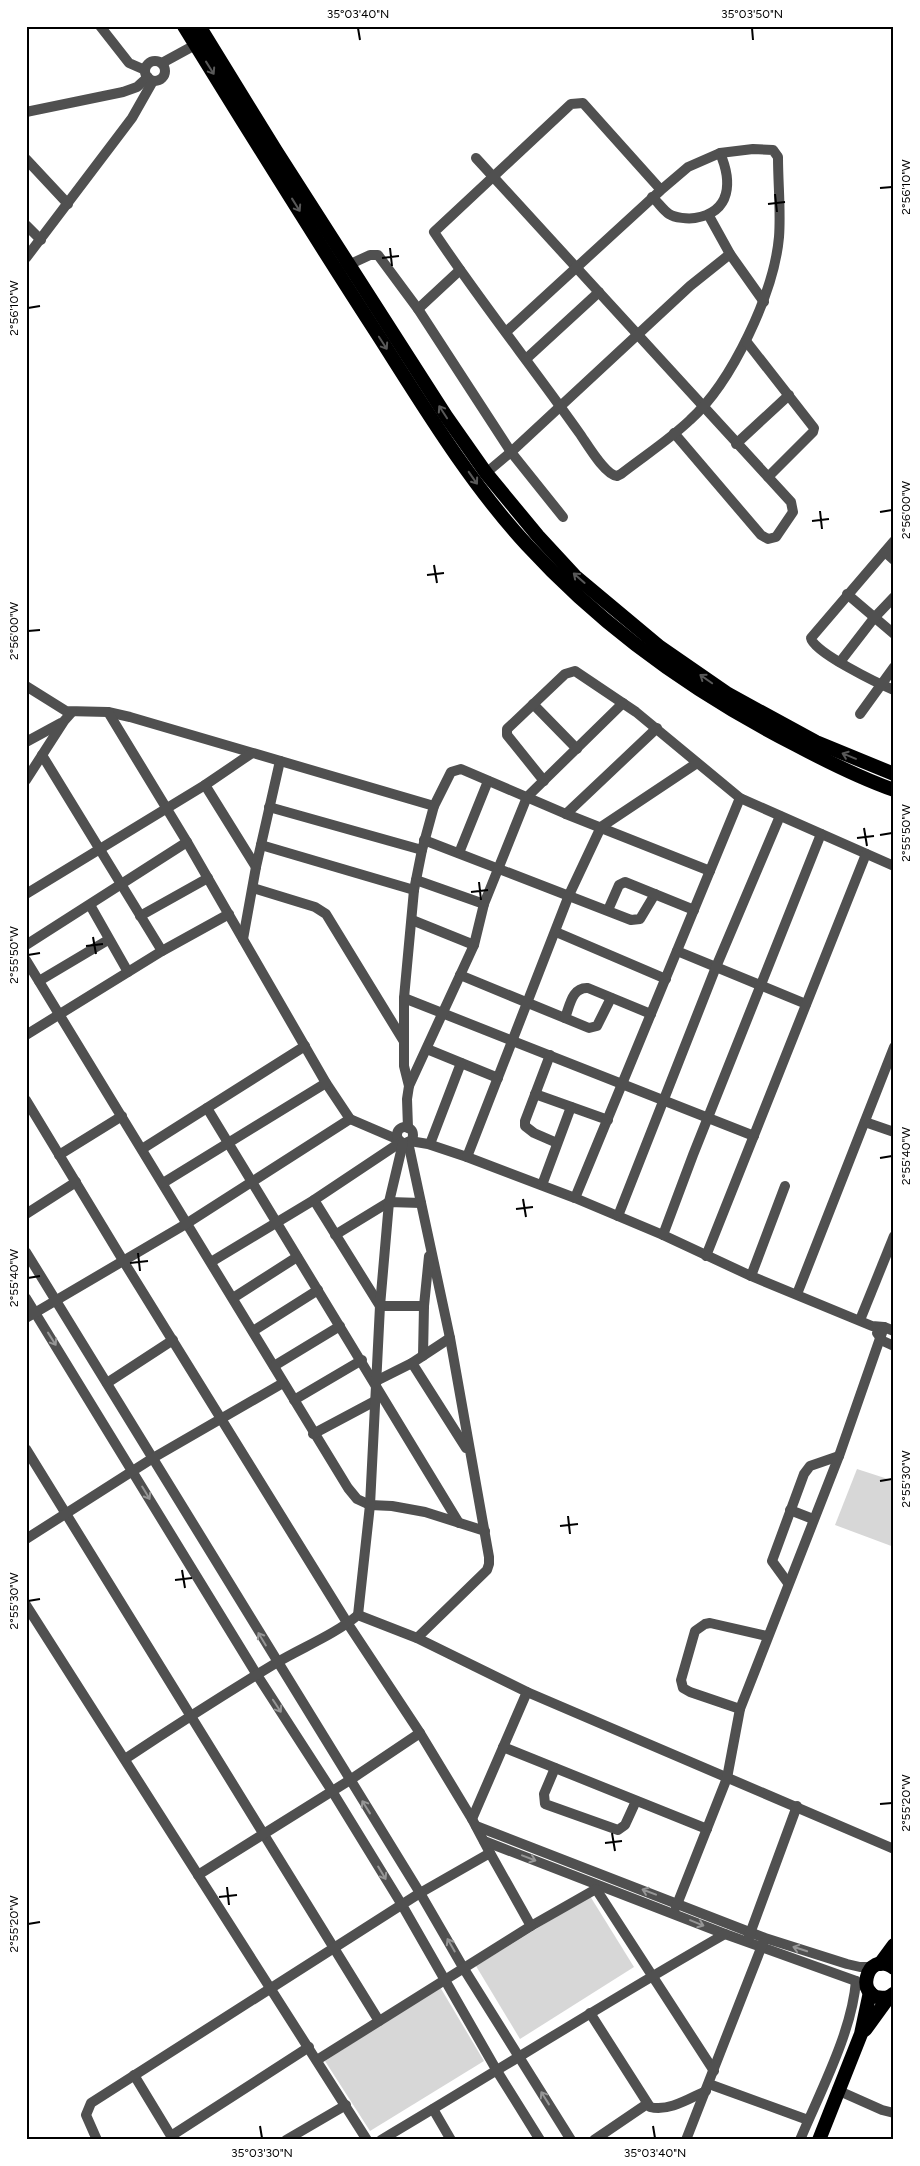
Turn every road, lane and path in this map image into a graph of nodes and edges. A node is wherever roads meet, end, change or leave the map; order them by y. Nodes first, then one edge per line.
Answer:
1 (100, 26) edge
2 (184, 26) edge
3 (199, 26) edge
4 (195, 45) junction
5 (162, 63) junction
6 (149, 76) junction
7 (26, 112) edge
8 (720, 153) junction
9 (476, 158) dead end
10 (26, 159) edge
11 (493, 177) junction
12 (661, 190) junction
13 (652, 197) junction
14 (68, 204) junction
15 (709, 216) junction
16 (26, 225) edge
17 (41, 240) junction
18 (730, 254) junction
19 (26, 258) edge
20 (576, 267) junction
21 (342, 268) junction
22 (460, 270) junction
23 (599, 292) junction
24 (764, 302) junction
25 (418, 309) junction
26 (506, 332) junction
27 (637, 335) junction
28 (746, 341) junction
29 (526, 360) junction
30 (789, 395) junction
31 (560, 406) junction
32 (703, 407) junction
33 (674, 432) junction
34 (736, 444) junction
35 (510, 452) junction
36 (486, 473) junction
37 (768, 477) junction
38 (563, 517) dead end
39 (894, 541) edge
40 (885, 552) junction
41 (894, 560) edge
42 (847, 594) junction
43 (894, 597) edge
44 (874, 618) junction
45 (894, 634) edge
46 (840, 662) junction
47 (894, 667) edge
48 (882, 685) junction
49 (27, 689) edge
50 (894, 690) edge
51 (623, 703) junction
52 (533, 704) junction
53 (72, 712) junction
54 (108, 712) junction
55 (860, 714) dead end
56 (64, 721) junction
57 (657, 728) junction
58 (26, 742) edge
59 (577, 749) junction
60 (252, 753) junction
61 (42, 755) junction
62 (280, 761) junction
63 (697, 763) junction
64 (894, 774) edge
65 (26, 780) edge
66 (544, 781) junction
67 (488, 782) junction
68 (205, 785) junction
69 (894, 790) edge
70 (527, 797) junction
71 (740, 798) junction
72 (434, 806) junction
73 (269, 807) junction
74 (166, 809) junction
75 (566, 814) junction
76 (780, 816) junction
77 (601, 827) junction
78 (821, 834) junction
79 (187, 842) junction
80 (261, 845) junction
81 (423, 845) junction
82 (100, 848) junction
83 (459, 853) junction
84 (866, 854) junction
85 (894, 866) edge
86 (256, 867) junction
87 (498, 868) junction
88 (710, 871) junction
89 (208, 878) junction
90 (122, 885) junction
91 (415, 885) junction
92 (253, 888) junction
93 (26, 894) edge
94 (654, 894) junction
95 (570, 895) junction
96 (484, 904) junction
97 (90, 905) junction
98 (608, 910) junction
99 (694, 910) junction
100 (229, 914) junction
101 (140, 916) junction
102 (412, 920) junction
103 (556, 932) junction
104 (243, 939) junction
105 (108, 940) junction
106 (26, 945) edge
107 (474, 945) junction
108 (162, 951) junction
109 (677, 951) junction
110 (26, 960) edge
111 (716, 967) junction
112 (128, 972) junction
113 (460, 975) junction
114 (666, 979) junction
115 (39, 981) junction
116 (761, 985) junction
117 (404, 998) junction
118 (611, 998) junction
119 (528, 1003) junction
120 (806, 1004) junction
121 (444, 1013) junction
122 (59, 1014) junction
123 (651, 1014) junction
124 (565, 1018) junction
125 (26, 1035) edge
126 (404, 1041) junction
127 (513, 1041) junction
128 (305, 1046) junction
129 (894, 1047) edge
130 (427, 1049) junction
131 (550, 1055) junction
132 (461, 1063) junction
133 (498, 1078) junction
134 (326, 1083) junction
135 (622, 1084) junction
136 (409, 1086) junction
137 (535, 1094) junction
138 (664, 1100) junction
139 (27, 1102) edge
140 (571, 1107) junction
141 (207, 1108) junction
142 (122, 1116) junction
143 (708, 1118) junction
144 (350, 1119) junction
145 (608, 1120) junction
146 (865, 1122) junction
147 (894, 1132) edge
148 (405, 1136) junction
149 (754, 1136) junction
150 (557, 1143) junction
151 (429, 1144) junction
152 (229, 1145) junction
153 (142, 1149) junction
154 (59, 1154) junction
155 (467, 1157) junction
156 (76, 1182) junction
157 (251, 1182) junction
158 (163, 1183) junction
159 (542, 1185) junction
160 (785, 1186) dead end
161 (576, 1198) junction
162 (314, 1200) junction
163 (389, 1202) junction
164 (421, 1203) junction
165 (26, 1214) edge
166 (618, 1216) junction
167 (277, 1223) junction
168 (186, 1224) junction
169 (335, 1235) junction
170 (663, 1235) junction
171 (893, 1243) edge
172 (430, 1248) junction
173 (26, 1252) edge
174 (706, 1256) junction
175 (297, 1257) junction
176 (124, 1262) junction
177 (211, 1262) junction
178 (751, 1276) junction
179 (318, 1290) junction
180 (797, 1294) junction
181 (26, 1298) edge
182 (233, 1298) junction
183 (57, 1300) junction
184 (380, 1306) junction
185 (424, 1306) junction
186 (31, 1315) edge
187 (860, 1320) junction
188 (340, 1326) junction
189 (872, 1326) junction
190 (889, 1329) edge
191 (253, 1331) junction
192 (450, 1338) junction
193 (880, 1338) junction
194 (173, 1340) junction
195 (894, 1346) edge
196 (423, 1356) junction
197 (362, 1360) junction
198 (412, 1363) junction
199 (274, 1366) junction
200 (107, 1383) junction
201 (283, 1383) junction
202 (378, 1384) junction
203 (294, 1400) junction
204 (375, 1401) junction
205 (221, 1418) junction
206 (314, 1434) junction
207 (26, 1449) edge
208 (469, 1453) junction
209 (839, 1456) junction
210 (153, 1458) junction
211 (133, 1470) junction
212 (370, 1505) junction
213 (790, 1510) junction
214 (67, 1513) junction
215 (813, 1519) junction
216 (459, 1522) junction
217 (485, 1531) junction
218 (26, 1539) edge
219 (788, 1583) junction
220 (26, 1605) edge
221 (358, 1615) junction
222 (348, 1624) junction
223 (767, 1636) junction
224 (417, 1638) junction
225 (277, 1663) junction
226 (257, 1675) junction
227 (527, 1692) junction
228 (740, 1709) junction
229 (190, 1716) junction
230 (420, 1733) junction
231 (503, 1747) junction
232 (125, 1759) junction
233 (555, 1768) junction
234 (727, 1778) junction
235 (350, 1780) junction
236 (332, 1791) junction
237 (636, 1800) junction
238 (797, 1806) junction
239 (474, 1822) junction
240 (707, 1829) junction
241 (264, 1834) junction
242 (484, 1841) junction
243 (894, 1849) edge
244 (490, 1853) junction
245 (600, 1873) junction
246 (198, 1875) junction
247 (596, 1887) junction
248 (420, 1893) junction
249 (402, 1905) junction
250 (676, 1908) junction
251 (531, 1926) junction
252 (725, 1934) junction
253 (749, 1937) junction
254 (763, 1943) junction
255 (894, 1945) edge
256 (332, 1948) junction
257 (876, 1966) junction
258 (894, 1968) edge
259 (464, 1969) junction
260 (651, 1976) junction
261 (446, 1980) junction
262 (864, 1987) junction
263 (271, 1989) junction
264 (891, 1995) edge
265 (590, 2013) junction
266 (379, 2021) junction
267 (861, 2034) junction
268 (309, 2047) junction
269 (520, 2058) junction
270 (317, 2060) junction
271 (497, 2071) junction
272 (714, 2071) junction
273 (134, 2075) junction
274 (707, 2087) junction
275 (837, 2090) junction
276 (647, 2104) junction
277 (346, 2105) junction
278 (433, 2109) junction
279 (894, 2113) edge
280 (808, 2120) junction
281 (172, 2138) edge
282 (97, 2140) edge
283 (286, 2140) edge
284 (367, 2140) edge
285 (381, 2140) edge
286 (451, 2140) edge
287 (540, 2140) edge
288 (571, 2140) edge
289 (594, 2140) edge
290 (686, 2140) edge
291 (800, 2140) edge
292 (819, 2140) edge

1 - 6 street
2 - 4 highway
3 - 21 highway
4 - 5 street
4 -> 21 highway
5 - 6 street
5 - 6 street
6 - 7 street
6 - 14 street
8 - 12 street
8 - 15 street
8 - 24 street
9 - 11 street
10 - 14 street
11 - 12 street
11 - 20 street
11 - 22 street
12 - 13 street
13 - 15 street
13 - 20 street
14 - 17 street
15 - 18 street
16 - 17 street
17 - 19 street
18 - 24 street
18 - 27 street
20 - 23 street
20 - 26 street
21 - 25 street
36 -> 21 highway
21 -> 69 highway
22 - 25 street
22 - 26 street
23 - 27 street
23 - 29 street
24 - 28 street
25 - 35 street
26 - 29 street
27 - 31 street
27 - 32 street
28 - 30 street
28 - 32 street
29 - 31 street
30 - 34 street
30 - 37 street
31 - 33 street
31 - 35 street
32 - 33 street
32 - 34 street
33 - 37 street
34 - 37 street
35 - 36 street
35 - 38 street
64 -> 36 highway
39 - 40 street
40 - 41 street
40 - 42 street
42 - 44 street
42 - 46 street
43 - 44 street
44 - 45 street
44 - 46 street
46 - 48 street
47 - 48 street
48 - 50 street
48 - 55 street
49 - 53 street
51 - 52 street
51 - 57 street
51 - 59 street
52 - 59 street
52 - 66 street
53 - 54 street
53 - 56 street
54 - 60 street
54 - 74 street
56 - 58 street
56 - 61 street
57 - 63 street
57 - 75 street
59 - 66 street
60 - 62 street
60 - 68 street
61 - 65 street
61 - 82 street
62 - 72 street
62 - 73 street
63 - 71 street
63 - 77 street
66 - 70 street
67 - 70 street
67 - 72 street
67 - 83 street
68 - 74 street
68 - 86 street
70 - 75 street
70 - 87 street
71 - 76 street
71 - 88 street
72 - 81 street
73 - 80 street
73 - 81 street
74 - 79 street
74 - 82 street
75 - 77 street
76 - 78 street
76 - 111 street
77 - 88 street
77 - 95 street
78 - 84 street
78 - 116 street
79 - 89 street
79 - 90 street
80 - 86 street
80 - 91 street
81 - 83 street
81 - 91 street
82 - 90 street
82 - 93 street
83 - 87 street
84 - 85 street
84 - 120 street
86 - 92 street
87 - 95 street
87 - 96 street
88 - 99 street
89 - 100 street
89 - 101 street
90 - 97 street
90 - 101 street
91 - 96 street
91 - 102 street
92 - 104 street
92 - 126 street
94 - 98 street
94 - 98 street
94 - 99 street
95 - 98 street
95 - 103 street
96 - 107 street
97 - 105 street
97 - 106 street
99 - 109 street
100 - 104 street
100 - 108 street
101 - 108 street
102 - 107 street
102 - 117 street
103 - 114 street
103 - 119 street
104 - 128 street
105 - 112 street
105 - 115 street
107 - 113 street
108 - 112 street
109 - 111 street
109 - 114 street
110 - 115 street
111 - 116 street
111 - 138 street
112 - 122 street
113 - 119 street
113 - 121 street
114 - 123 street
115 - 122 street
116 - 120 street
116 - 143 street
117 - 121 street
117 - 126 street
118 - 123 street
118 - 124 street
118 - 124 street
119 - 124 street
119 - 127 street
120 - 149 street
121 - 127 street
121 - 130 street
122 - 125 street
122 - 142 street
123 - 135 street
126 - 136 street
127 - 131 street
127 - 133 street
128 - 134 street
128 - 141 street
129 - 146 street
130 - 132 street
130 - 136 street
131 - 135 street
131 - 137 street
132 - 133 street
132 - 151 street
133 - 155 street
134 - 144 street
134 - 152 street
135 - 138 street
135 - 145 street
136 - 148 street
137 - 140 street
137 - 150 street
138 - 143 street
138 - 166 street
139 - 154 street
140 - 145 street
140 - 150 street
141 - 152 street
141 - 153 street
142 - 153 street
142 - 154 street
143 - 149 street
143 - 170 street
144 - 148 street
144 - 157 street
145 - 161 street
146 - 147 street
146 - 180 street
148 - 151 street
148 - 162 street
148 - 163 street
148 - 164 street
149 - 174 street
150 - 159 street
151 - 155 street
152 - 157 street
152 - 158 street
153 - 158 street
154 - 156 street
155 - 159 street
156 - 165 street
156 - 176 street
157 - 167 street
157 - 168 street
158 - 168 street
159 - 161 street
160 - 178 street
161 - 166 street
162 - 167 street
162 - 169 street
163 - 164 street
163 - 169 street
163 - 184 street
164 - 172 street
166 - 170 street
167 - 175 street
167 - 177 street
168 - 176 street
168 - 177 street
169 - 184 street
170 - 174 street
171 - 187 street
172 - 185 street
172 - 192 street
173 - 183 street
174 - 178 street
175 - 179 street
175 - 182 street
176 - 183 street
176 - 194 street
177 - 182 street
178 - 180 street
179 - 188 street
179 - 191 street
180 - 187 street
181 - 186 street
182 - 191 street
183 - 186 street
183 - 200 street
184 - 185 street
184 - 202 street
185 - 196 street
186 -> 211 street
187 - 189 street
188 - 197 street
188 - 199 street
189 - 190 street
189 - 193 street
190 - 193 street
191 - 199 street
192 - 196 street
192 - 208 street
193 - 195 street
193 - 209 street
194 - 200 street
194 - 205 street
196 - 198 street
197 - 202 street
197 - 203 street
198 - 202 street
198 - 208 street
199 - 201 street
200 - 210 street
201 - 203 street
201 - 205 street
202 - 204 street
202 - 216 street
203 - 206 street
204 - 206 street
204 - 212 street
205 - 210 street
205 - 222 street
206 - 212 street
207 - 214 street
208 - 217 street
209 - 213 street
209 - 215 street
210 - 211 street
225 -> 210 street
211 - 214 street
211 -> 226 street
212 - 216 street
212 - 221 street
213 - 215 street
213 - 219 street
214 - 218 street
214 - 229 street
215 - 219 street
216 - 217 street
217 - 224 street
219 - 223 street
220 - 232 street
221 - 222 street
221 - 224 street
222 - 225 street
222 - 230 street
223 - 228 street
223 - 228 street
224 - 227 street
225 - 226 street
225 - 235 street
226 - 229 street
226 -> 236 street
227 - 231 street
227 - 234 street
228 - 234 street
229 - 232 street
229 - 241 street
230 - 235 street
230 - 239 street
231 - 233 street
231 - 239 street
232 - 246 street
233 - 237 street
233 - 237 street
234 - 238 street
234 - 240 street
235 - 236 street
248 -> 235 street
236 - 241 street
236 -> 249 street
237 - 240 street
238 - 243 street
238 - 253 street
239 - 242 street
239 - 245 street
240 - 250 street
241 - 246 street
241 - 256 street
242 - 244 street
242 -> 247 street
244 - 248 street
244 - 251 street
245 - 247 street
250 -> 245 street
246 - 263 street
247 - 250 street
247 - 251 street
247 - 260 street
248 - 249 street
259 -> 248 street
249 - 256 street
249 - 261 street
250 -> 252 street
250 - 253 street
251 - 259 street
252 - 253 street
252 - 260 street
253 - 254 street
257 -> 254 street
254 - 262 street
254 - 272 street
255 - 257 highway
256 - 263 street
256 - 266 street
257 - 258 highway
257 - 262 highway
259 - 261 street
259 - 269 street
260 - 265 street
260 - 272 street
261 - 266 street
261 - 271 street
262 - 264 highway
262 - 267 highway
262 - 280 street
263 - 268 street
263 - 273 street
264 - 267 highway
265 - 269 street
265 - 276 street
266 - 270 street
267 - 275 highway
268 - 270 street
268 - 281 street
269 - 271 street
288 -> 269 street
270 - 277 street
271 - 278 street
271 - 287 street
272 - 274 street
273 - 281 street
273 - 282 street
274 - 276 street
274 - 280 street
274 - 290 street
275 - 279 street
275 - 292 highway
276 - 289 street
277 - 283 street
277 - 284 street
278 - 285 street
278 - 286 street
280 - 291 street

